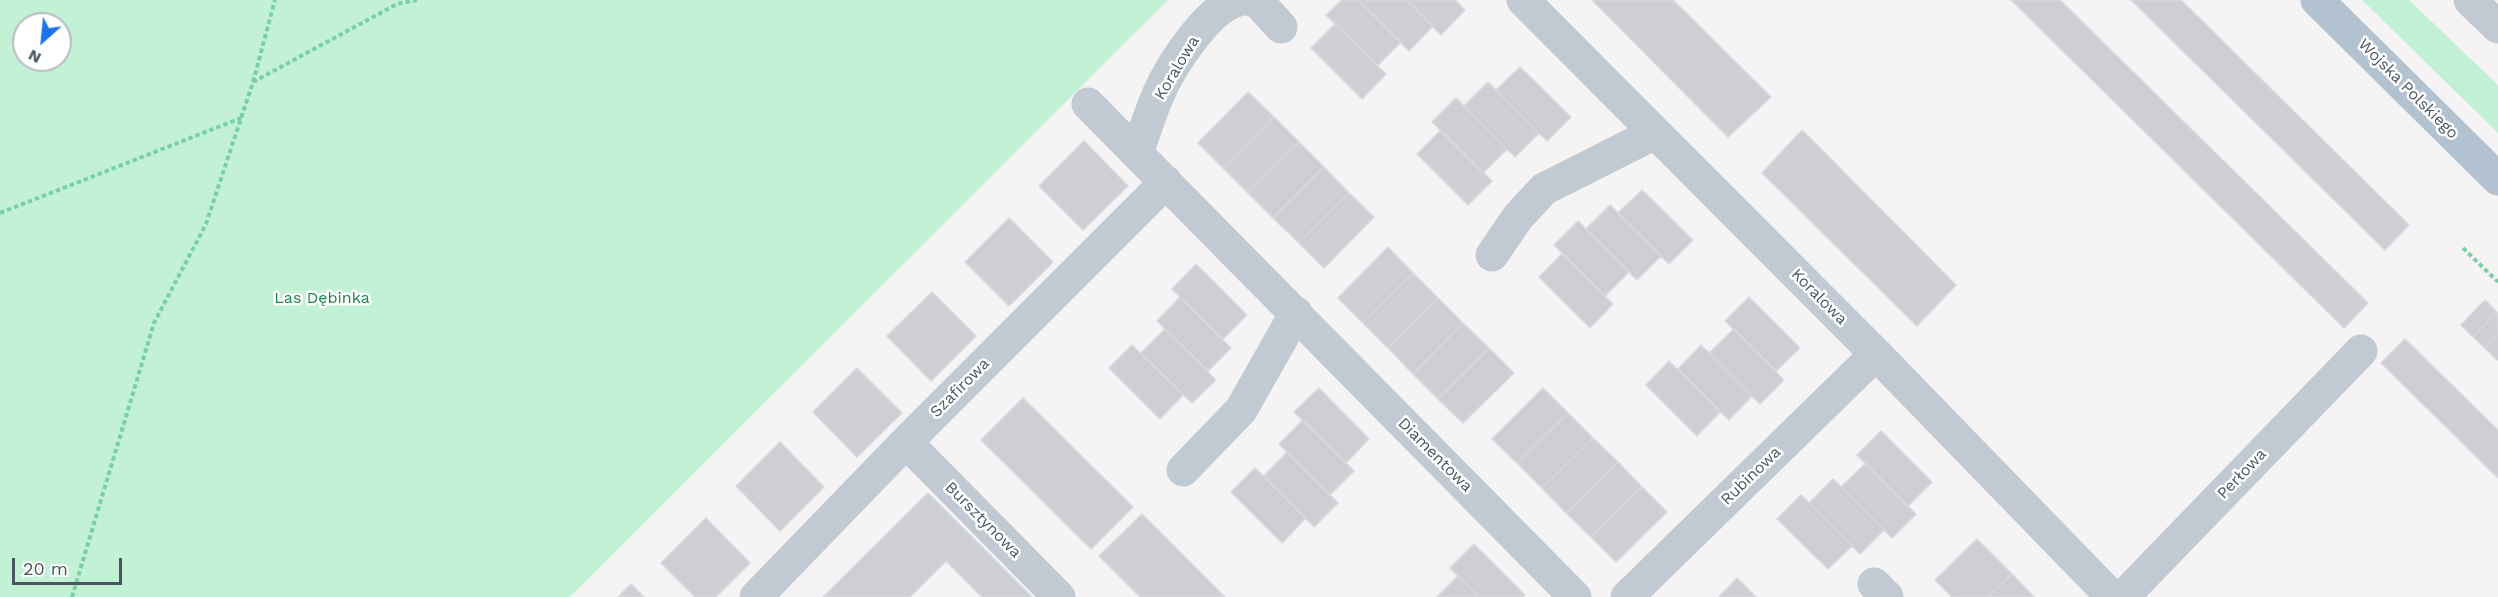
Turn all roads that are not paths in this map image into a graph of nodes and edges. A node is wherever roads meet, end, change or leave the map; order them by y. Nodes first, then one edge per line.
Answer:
1 (1239, 0) edge
2 (1523, 0) edge
3 (2317, 0) edge
4 (2470, 0) edge
5 (2498, 27) edge
6 (1088, 104) dead end
7 (1655, 133) junction
8 (1137, 153) junction
9 (2498, 179) edge
10 (1166, 182) junction
11 (1492, 255) dead end
12 (1296, 313) junction
13 (2361, 351) dead end
14 (1876, 354) junction
15 (906, 442) junction
16 (1183, 470) dead end
17 (756, 597) edge
18 (1059, 597) edge
19 (1575, 597) edge
20 (1627, 597) edge
21 (2112, 597) edge
22 (2123, 597) edge

1 - 8 street, Koralowa
2 - 7 street, Koralowa
3 - 9 main road, Wojska Polskiego
4 - 5 street
6 - 8 street, Diamentowa
7 - 11 street
7 - 14 street, Koralowa
8 - 10 street, Diamentowa
10 - 12 street, Diamentowa
10 - 15 street, Szafirowa
12 - 16 street
12 - 19 street, Diamentowa
13 - 22 street, Perłowa
14 - 20 street, Rubinowa
14 - 21 street, Koralowa
15 - 17 street, Szafirowa
15 - 18 street, Bursztynowa

